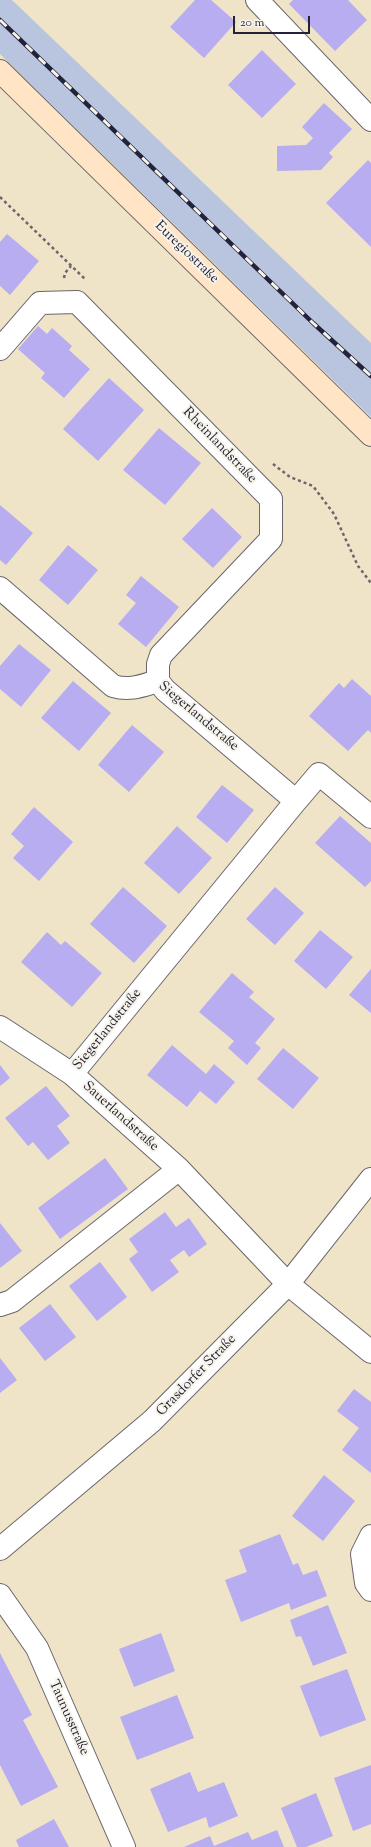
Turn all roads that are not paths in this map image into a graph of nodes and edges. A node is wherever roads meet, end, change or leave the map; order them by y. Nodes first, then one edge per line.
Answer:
1 (257, 0) edge
2 (0, 71) edge
3 (371, 120) edge
4 (0, 349) edge
5 (371, 435) edge
6 (0, 588) edge
7 (158, 680) junction
8 (296, 801) junction
9 (371, 817) edge
10 (0, 1027) edge
11 (72, 1074) junction
12 (179, 1169) junction
13 (371, 1179) edge
14 (288, 1284) junction
15 (0, 1306) edge
16 (371, 1352) edge
17 (371, 1536) edge
18 (0, 1549) edge
19 (371, 1590) edge
20 (0, 1594) edge
21 (124, 1847) edge

1 - 3 street
2 - 5 main road, Euregiostraße
4 - 7 street, Rheinlandstraße
6 - 7 street, Siegerlandstraße
7 - 8 street, Siegerlandstraße
8 - 9 street, Siegerlandstraße
8 - 11 street, Siegerlandstraße
10 - 11 street, Sauerlandstraße
11 - 12 street, Sauerlandstraße
12 - 14 street, Sauerlandstraße
12 - 15 street
13 - 14 street, Grasdorfer Straße
14 - 16 street, Sauerlandstraße
14 - 18 street, Grasdorfer Straße
17 - 19 street
20 - 21 street, Taunusstraße

